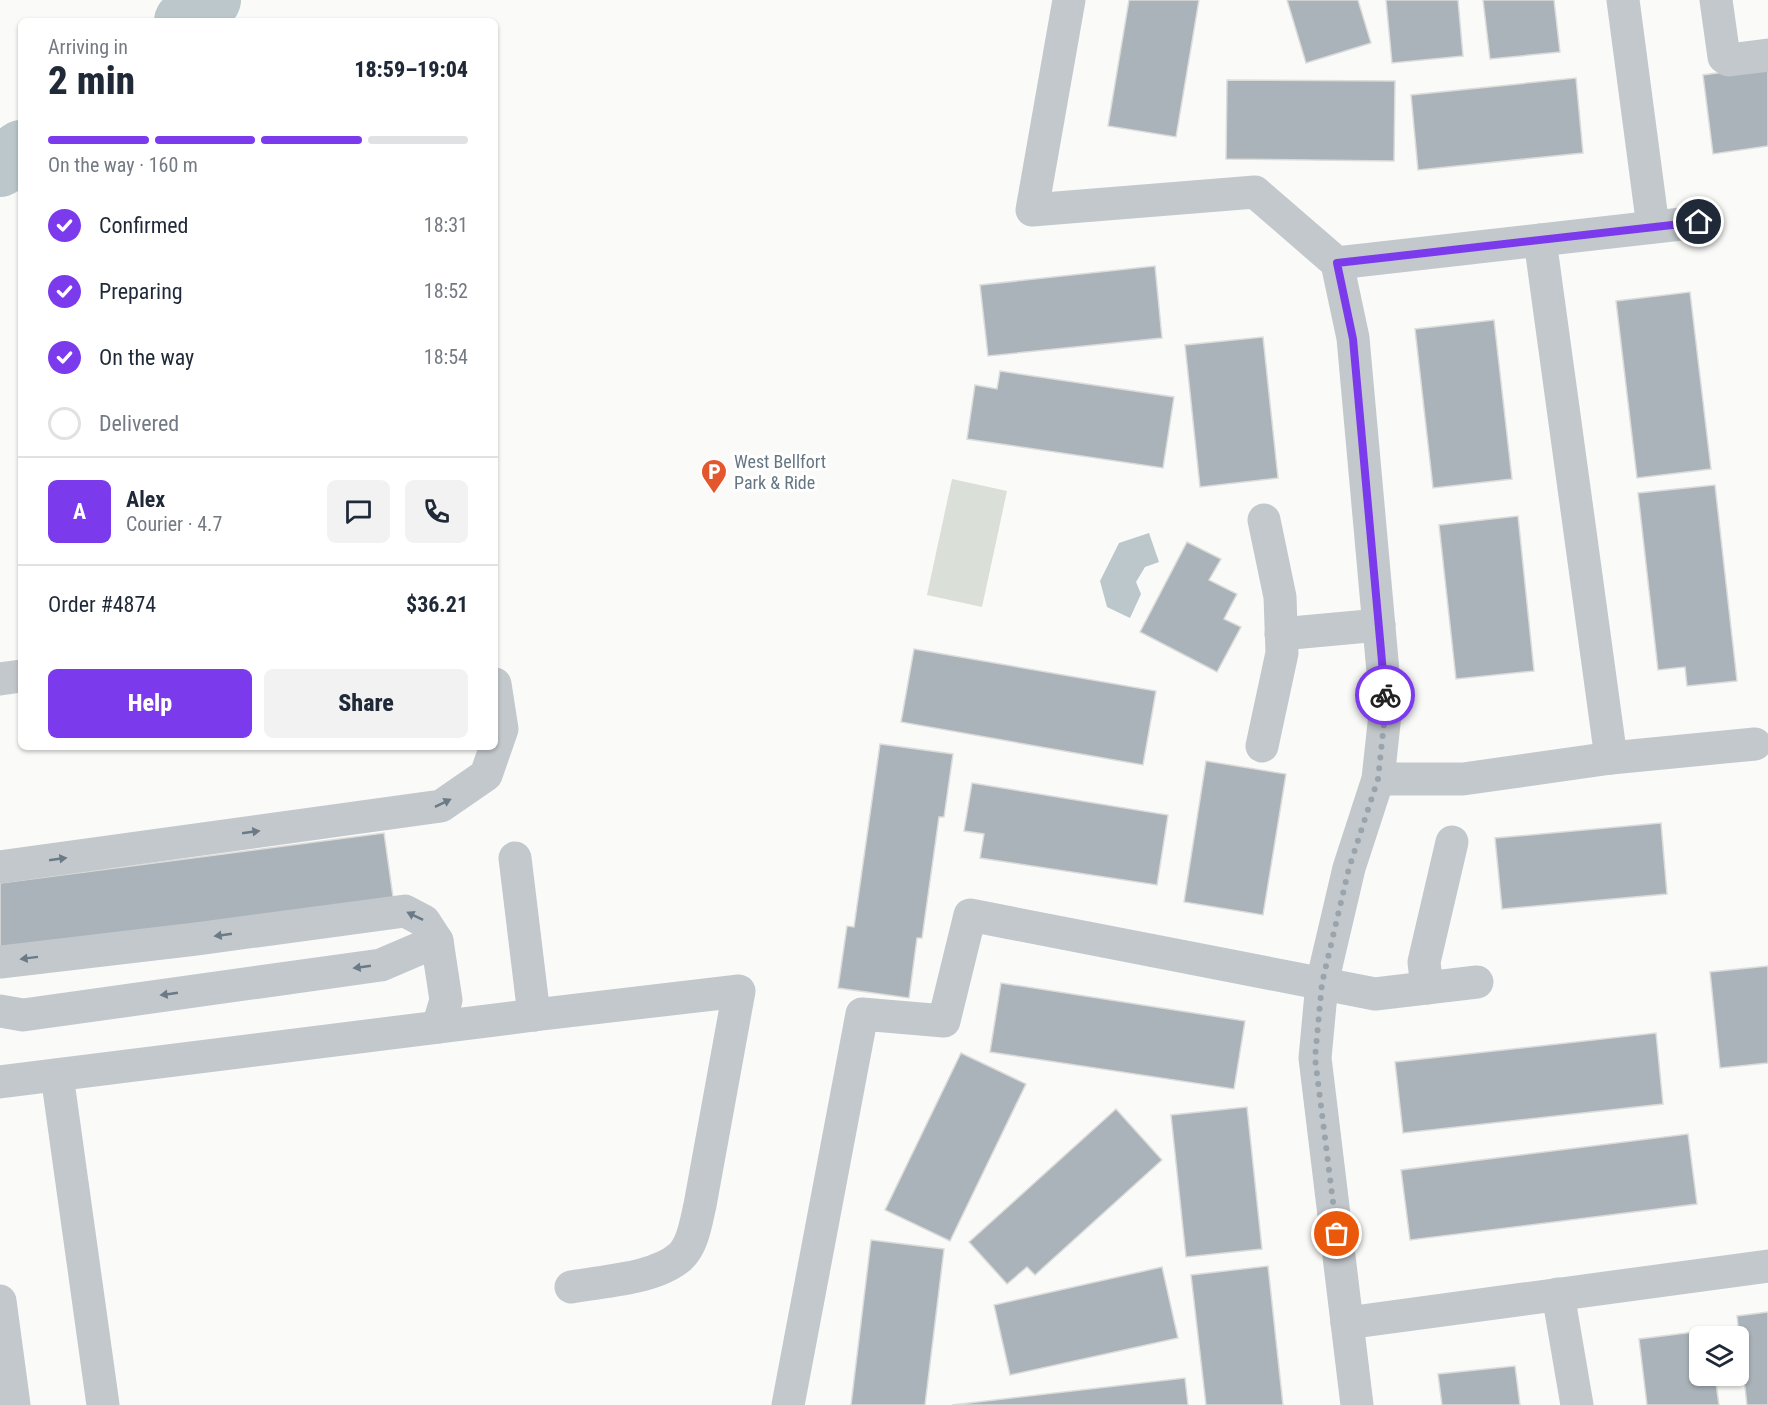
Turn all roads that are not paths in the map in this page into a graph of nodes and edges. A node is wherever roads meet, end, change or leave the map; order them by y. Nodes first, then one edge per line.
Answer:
1 (1069, 0) edge
2 (1623, 0) edge
3 (1716, 0) edge
4 (1768, 55) edge
5 (1699, 222) dead end
6 (1653, 227) junction
7 (1540, 240) junction
8 (1337, 263) junction
9 (1264, 520) dead end
10 (1379, 625) junction
11 (1281, 634) junction
12 (18, 676) edge
13 (0, 679) edge
14 (498, 703) edge
15 (498, 740) edge
16 (1755, 744) dead end
17 (1262, 746) dead end
18 (495, 750) edge
19 (1611, 758) junction
20 (1378, 779) junction
21 (1452, 842) dead end
22 (515, 858) dead end
23 (0, 867) edge
24 (437, 941) junction
25 (0, 962) edge
26 (1477, 982) dead end
27 (1322, 983) junction
28 (1427, 988) junction
29 (0, 1011) edge
30 (534, 1015) junction
31 (438, 1027) junction
32 (57, 1075) junction
33 (0, 1082) edge
34 (1768, 1266) edge
35 (571, 1287) dead end
36 (1558, 1294) junction
37 (0, 1301) edge
38 (1347, 1323) junction
39 (14, 1405) edge
40 (103, 1405) edge
41 (788, 1405) edge
42 (1357, 1405) edge
43 (1577, 1405) edge

1 - 8 street
2 - 6 street
3 - 4 street
5 - 6 street
6 - 7 street
7 - 8 street
7 - 19 street
8 - 10 street
9 - 11 street
10 - 11 street
10 - 20 street
11 - 17 street
12 - 13 street
15 -> 14 street
16 - 19 street
23 -> 18 street
19 - 20 street
20 - 27 street
21 - 28 street
22 - 30 street
24 -> 25 street
24 -> 29 street
24 - 31 street
26 - 28 street
27 - 28 street
27 - 38 street
27 - 41 street
30 - 31 street
30 - 35 street
31 - 32 street
32 - 33 street
32 - 40 street
34 - 36 street
36 - 38 street
36 - 43 street
37 - 39 street
38 - 42 street

